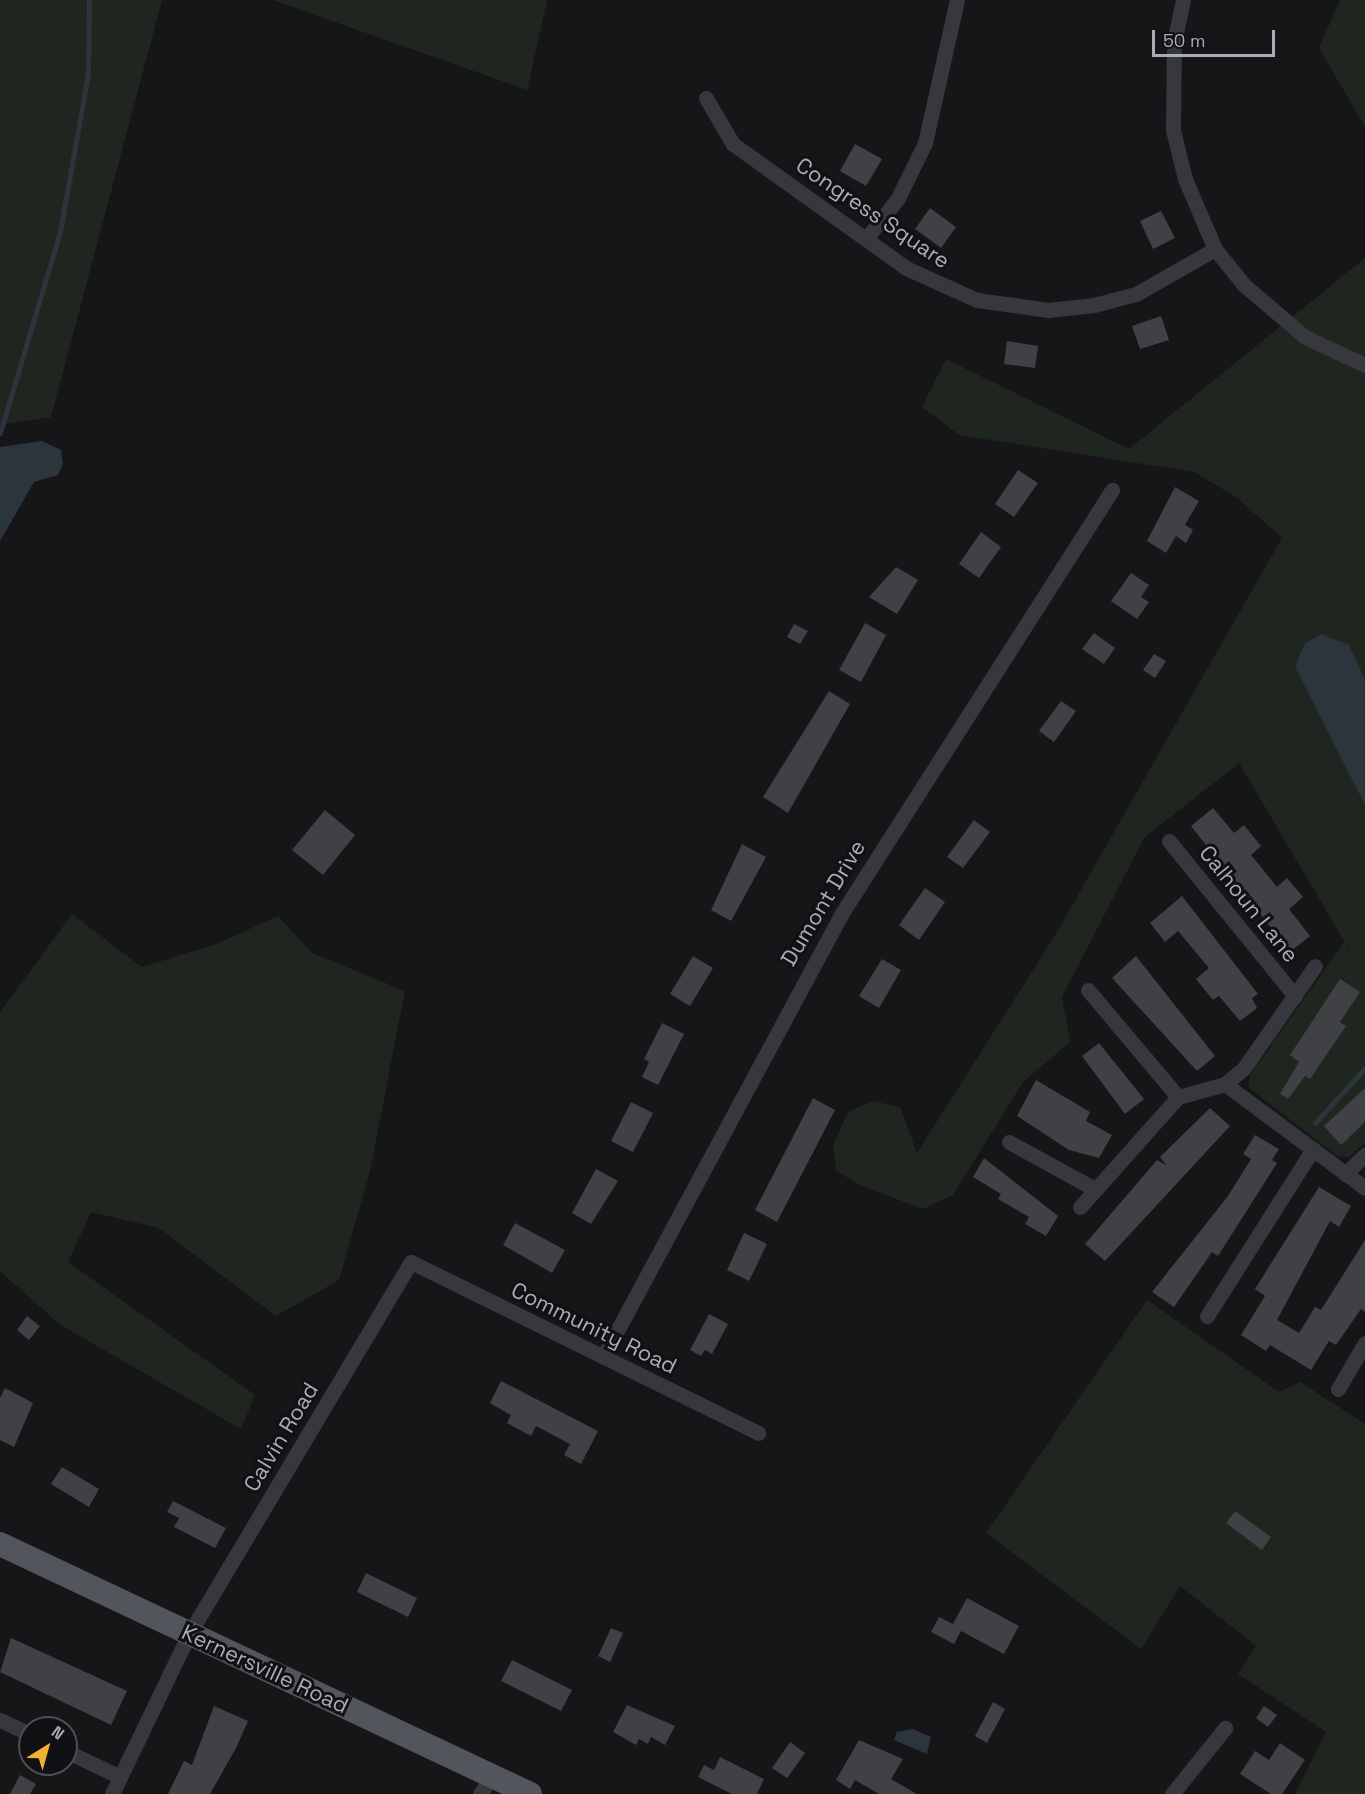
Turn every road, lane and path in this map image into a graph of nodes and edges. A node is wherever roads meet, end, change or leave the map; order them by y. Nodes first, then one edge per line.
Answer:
1 (957, 0) edge
2 (1183, 0) edge
3 (706, 98) dead end
4 (866, 239) junction
5 (1215, 249) junction
6 (1365, 365) edge
7 (1112, 490) dead end
8 (1169, 841) dead end
9 (1315, 966) dead end
10 (1088, 990) dead end
11 (1295, 996) junction
12 (1225, 1084) junction
13 (1178, 1097) junction
14 (1009, 1142) dead end
15 (1313, 1149) junction
16 (1365, 1155) edge
17 (1345, 1174) junction
18 (1365, 1188) edge
19 (1095, 1189) junction
20 (1080, 1207) dead end
21 (411, 1263) joint
22 (1207, 1316) dead end
23 (1365, 1343) edge
24 (603, 1358) junction
25 (1338, 1389) dead end
26 (758, 1433) dead end
27 (0, 1544) edge
28 (189, 1634) junction
29 (0, 1720) edge
30 (18, 1728) edge
31 (1225, 1728) dead end
32 (78, 1757) edge
33 (120, 1777) junction
34 (486, 1785) edge
35 (112, 1794) edge
36 (530, 1794) edge
37 (1172, 1794) edge

1 - 4 street
2 - 5 street
3 - 4 street, Congress Square
4 - 5 street, Congress Square
5 - 6 street
7 - 24 street, Dumont Drive
8 - 11 street, Calhoun Lane
9 - 11 street
10 - 13 street
11 - 12 street
12 - 13 street
12 - 15 street
13 - 19 street
14 - 19 street
15 - 17 street
15 - 22 street
16 - 17 street
17 - 18 street
19 - 20 street
21 - 24 street, Community Road
21 - 28 street, Calvin Road
23 - 25 street
24 - 26 street, Community Road
27 - 28 main road, Kernersville Road
28 - 33 street, Calvin Road
28 - 34 main road, Kernersville Road
29 - 30 street
31 - 37 street
32 - 33 street
33 - 35 street, Calvin Road
34 - 36 main road, Kernersville Road

